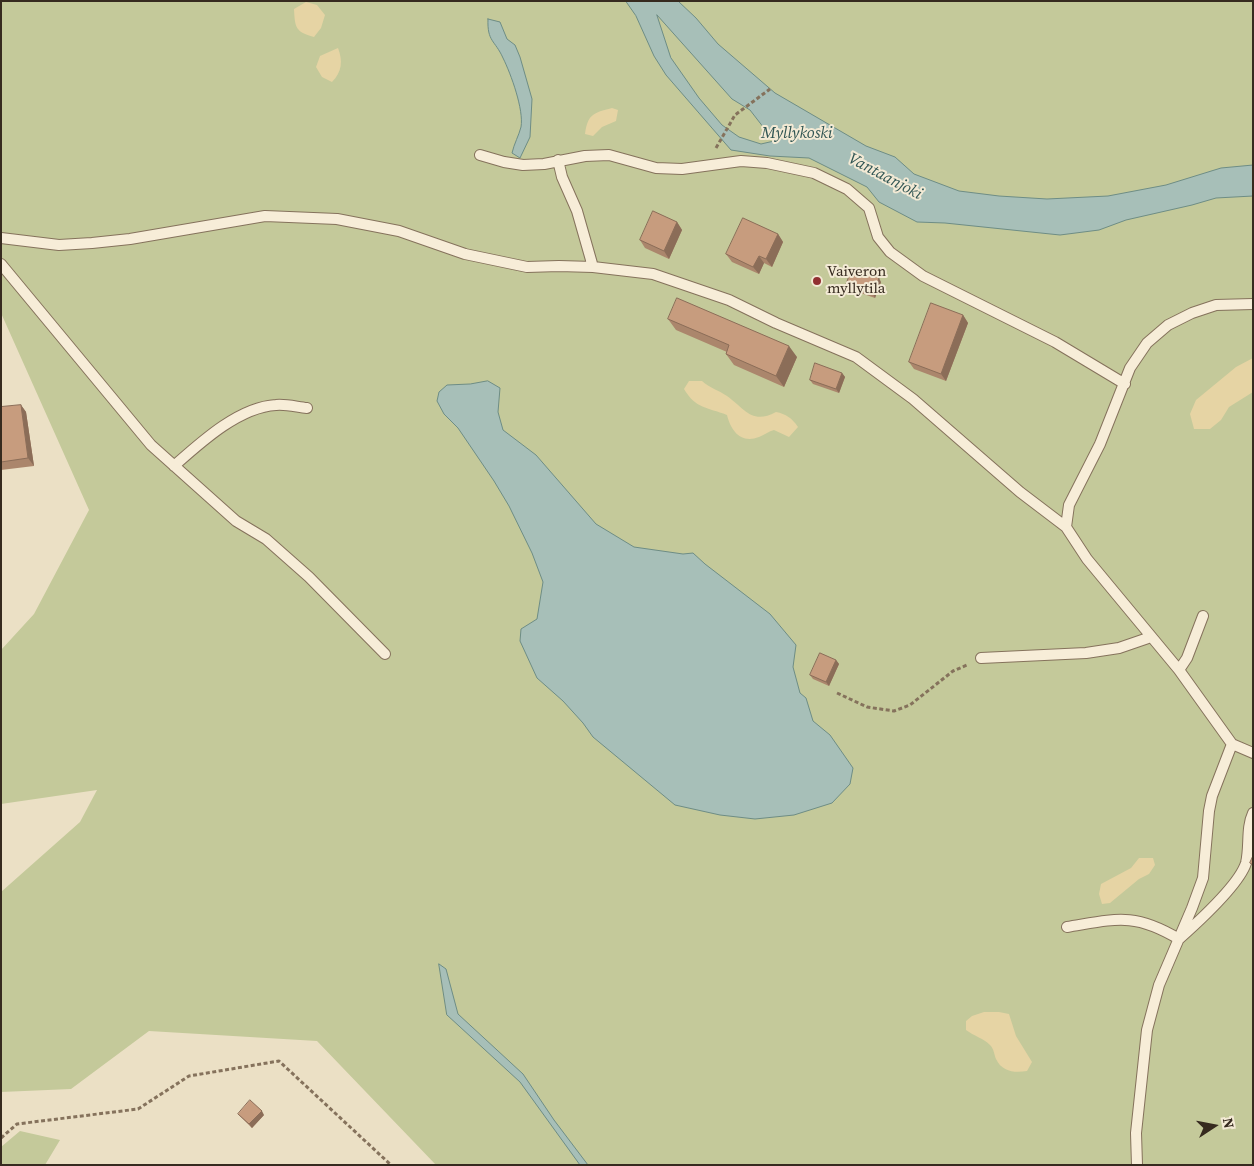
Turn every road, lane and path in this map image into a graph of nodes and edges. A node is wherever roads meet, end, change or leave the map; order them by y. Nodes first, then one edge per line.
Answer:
1 (770, 89) dead end
2 (713, 153) dead end
3 (480, 155) dead end
4 (558, 160) junction
5 (1, 238) edge
6 (1, 264) edge
7 (593, 267) junction
8 (1253, 304) edge
9 (1125, 384) junction
10 (307, 408) dead end
11 (174, 466) junction
12 (1066, 527) junction
13 (1203, 616) dead end
14 (1151, 637) junction
15 (385, 654) dead end
16 (981, 658) joint
17 (1179, 670) junction
18 (837, 693) dead end
19 (1232, 744) junction
20 (1253, 753) edge
21 (1253, 813) edge
22 (1067, 927) dead end
23 (1179, 938) junction
24 (1, 1138) edge
25 (391, 1165) edge
26 (1137, 1165) edge

1 - 2 path
3 - 4 lane
4 - 7 lane
4 - 9 lane
5 - 7 lane
6 - 11 lane
7 - 12 lane
8 - 9 lane
9 - 12 lane
10 - 11 lane
11 - 15 lane
12 - 14 lane
13 - 17 lane
14 - 16 lane
14 - 17 lane
16 - 18 path
17 - 19 lane
19 - 20 lane
19 - 23 lane
21 - 23 lane
22 - 23 lane
23 - 26 lane
24 - 25 path

